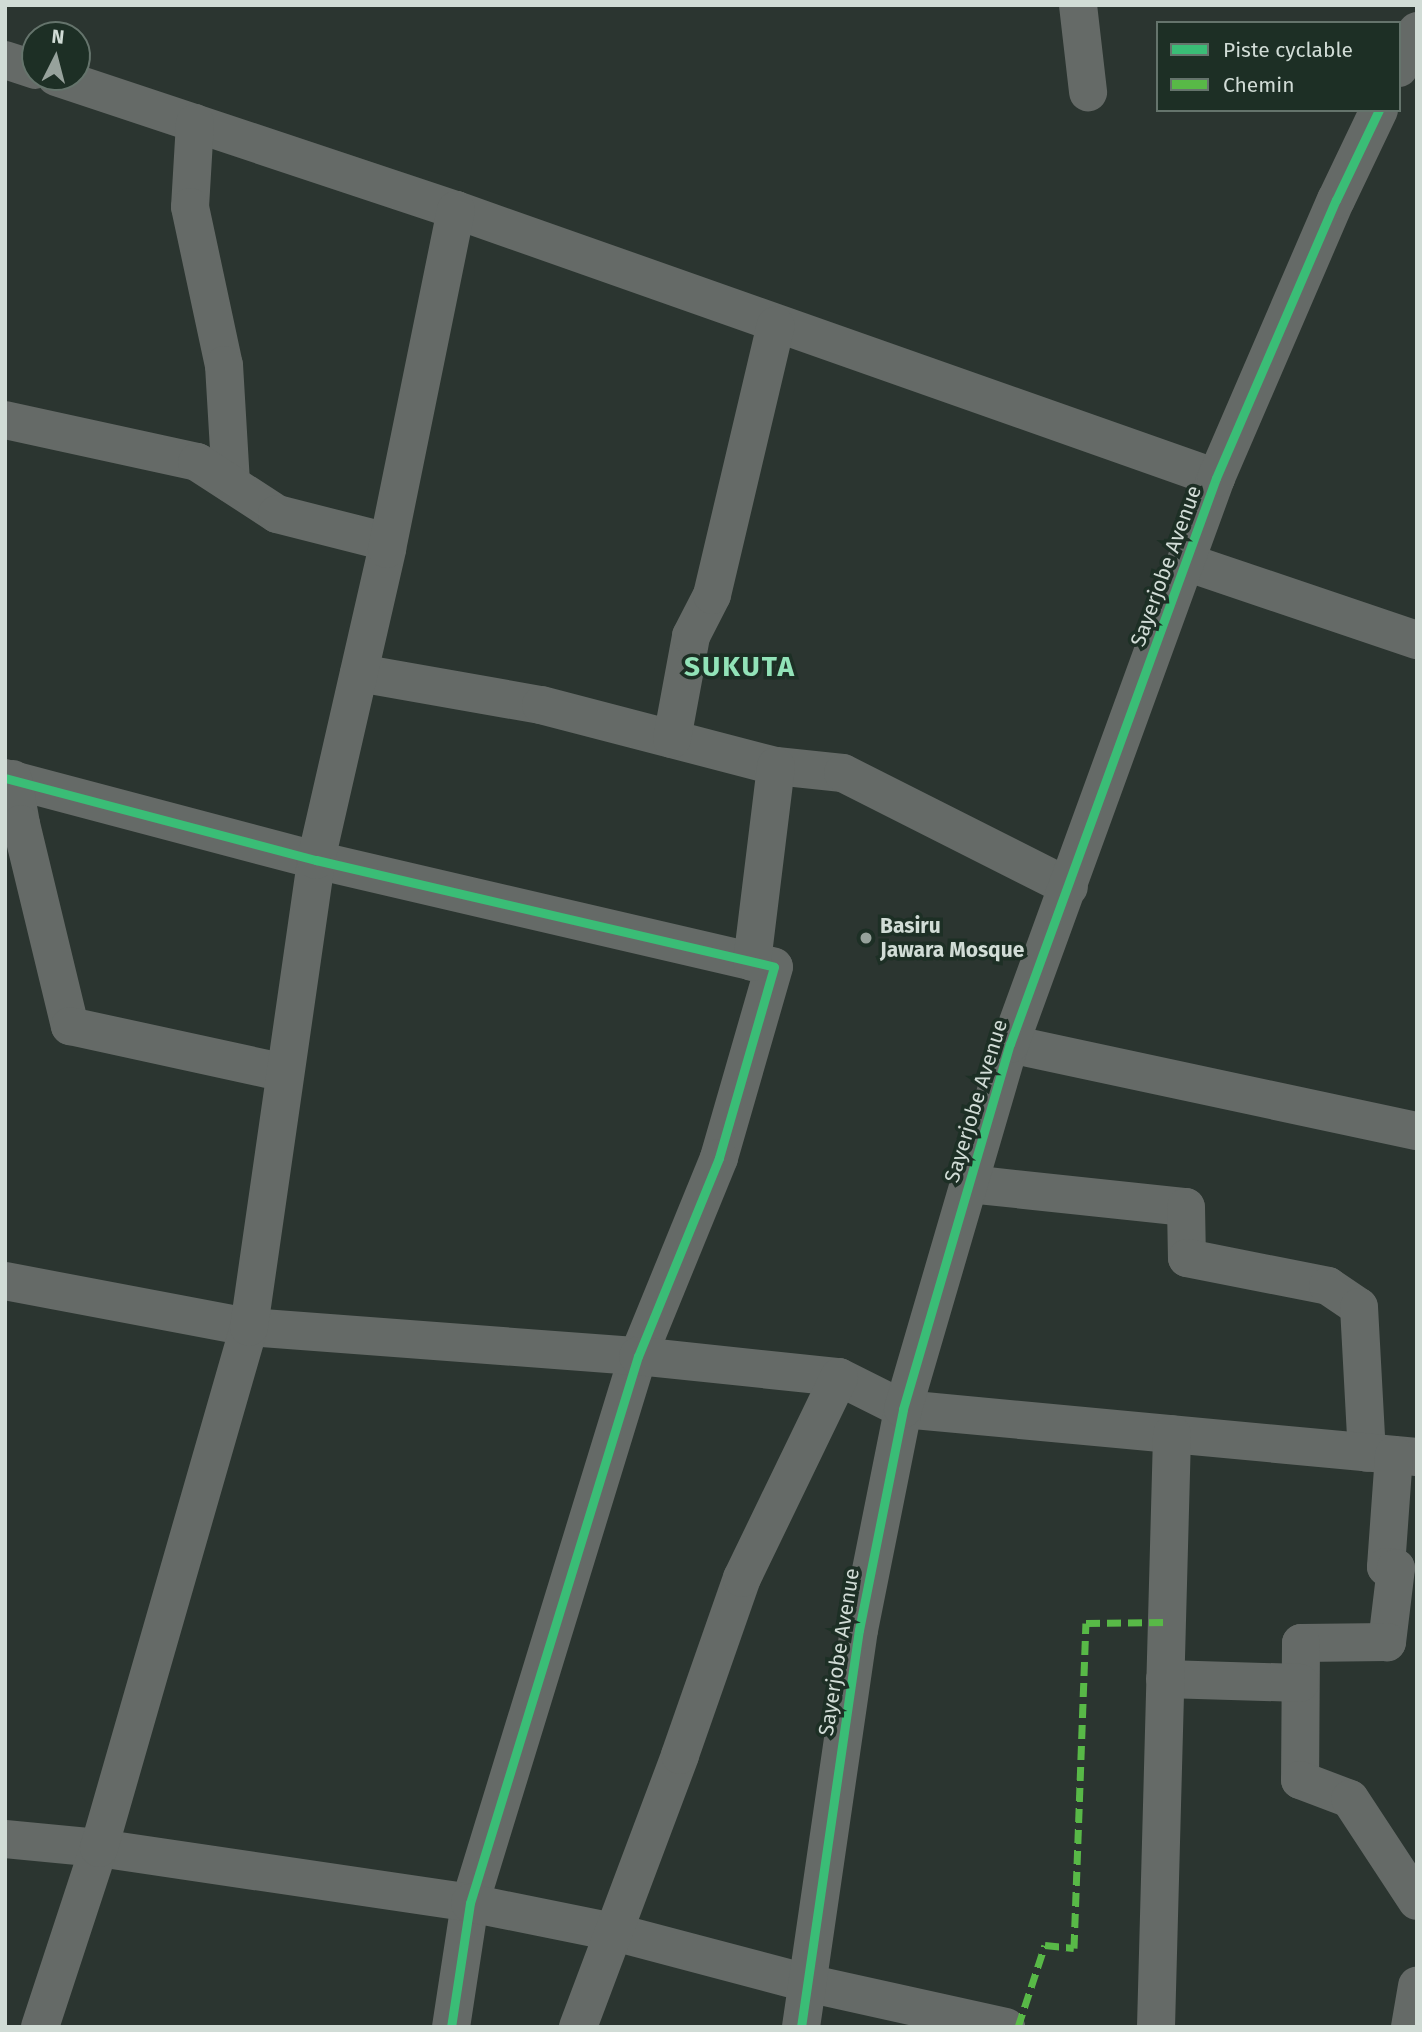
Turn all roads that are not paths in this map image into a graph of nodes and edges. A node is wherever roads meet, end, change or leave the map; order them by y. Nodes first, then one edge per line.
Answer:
1 (1078, 5) edge
2 (1417, 31) edge
3 (1401, 64) edge
4 (91, 89) edge
5 (1088, 92) dead end
6 (1378, 112) edge
7 (195, 123) junction
8 (456, 210) junction
9 (776, 325) junction
10 (5, 420) edge
11 (1216, 478) junction
12 (231, 484) junction
13 (388, 542) junction
14 (1186, 562) junction
15 (1417, 639) edge
16 (359, 673) junction
17 (672, 739) junction
18 (776, 766) junction
19 (9, 779) edge
20 (316, 860) junction
21 (1069, 887) junction
22 (752, 962) junction
23 (1010, 1044) junction
24 (285, 1073) junction
25 (1417, 1131) edge
26 (969, 1184) junction
27 (5, 1281) edge
28 (249, 1327) junction
29 (638, 1356) junction
30 (839, 1377) junction
31 (903, 1409) junction
32 (1172, 1434) junction
33 (1393, 1455) edge
34 (1403, 1627) edge
35 (1165, 1679) junction
36 (1300, 1684) junction
37 (5, 1839) edge
38 (99, 1848) junction
39 (1417, 1901) edge
40 (470, 1903) junction
41 (614, 1932) junction
42 (807, 1983) junction
43 (1417, 1986) edge
44 (40, 2027) edge
45 (452, 2027) edge
46 (578, 2027) edge
47 (801, 2027) edge
48 (1006, 2027) edge
49 (1156, 2027) edge
50 (1410, 2027) edge

1 - 5 street
2 - 3 street
4 - 7 street
6 - 11 street, Sayerjobe Avenue
7 - 8 street
7 - 12 street
8 - 9 street
8 - 13 street
9 - 11 street
9 - 17 street
10 - 12 street
11 - 14 street, Sayerjobe Avenue
12 - 13 street
13 - 16 street
14 - 15 street
14 - 21 street, Sayerjobe Avenue
16 - 17 street
16 - 20 street
17 - 18 street
18 - 21 street
18 - 22 street
19 - 20 street
19 - 24 street
20 - 22 street
20 - 24 street
21 - 23 street, Sayerjobe Avenue
22 - 29 street
23 - 25 street
23 - 26 street, Sayerjobe Avenue
24 - 28 street
26 - 31 street, Sayerjobe Avenue
26 - 33 street
27 - 28 street
28 - 29 street
28 - 38 street
29 - 30 street
29 - 40 street
30 - 31 street
30 - 41 street
31 - 32 street
31 - 42 street, Sayerjobe Avenue
32 - 33 street
32 - 35 street
33 - 34 street
34 - 36 street
35 - 36 street
35 - 49 street
36 - 39 street
37 - 38 street
38 - 40 street
38 - 44 street
40 - 41 street
40 - 45 street
41 - 42 street
41 - 46 street
42 - 47 street, Sayerjobe Avenue
42 - 48 street
43 - 50 street

